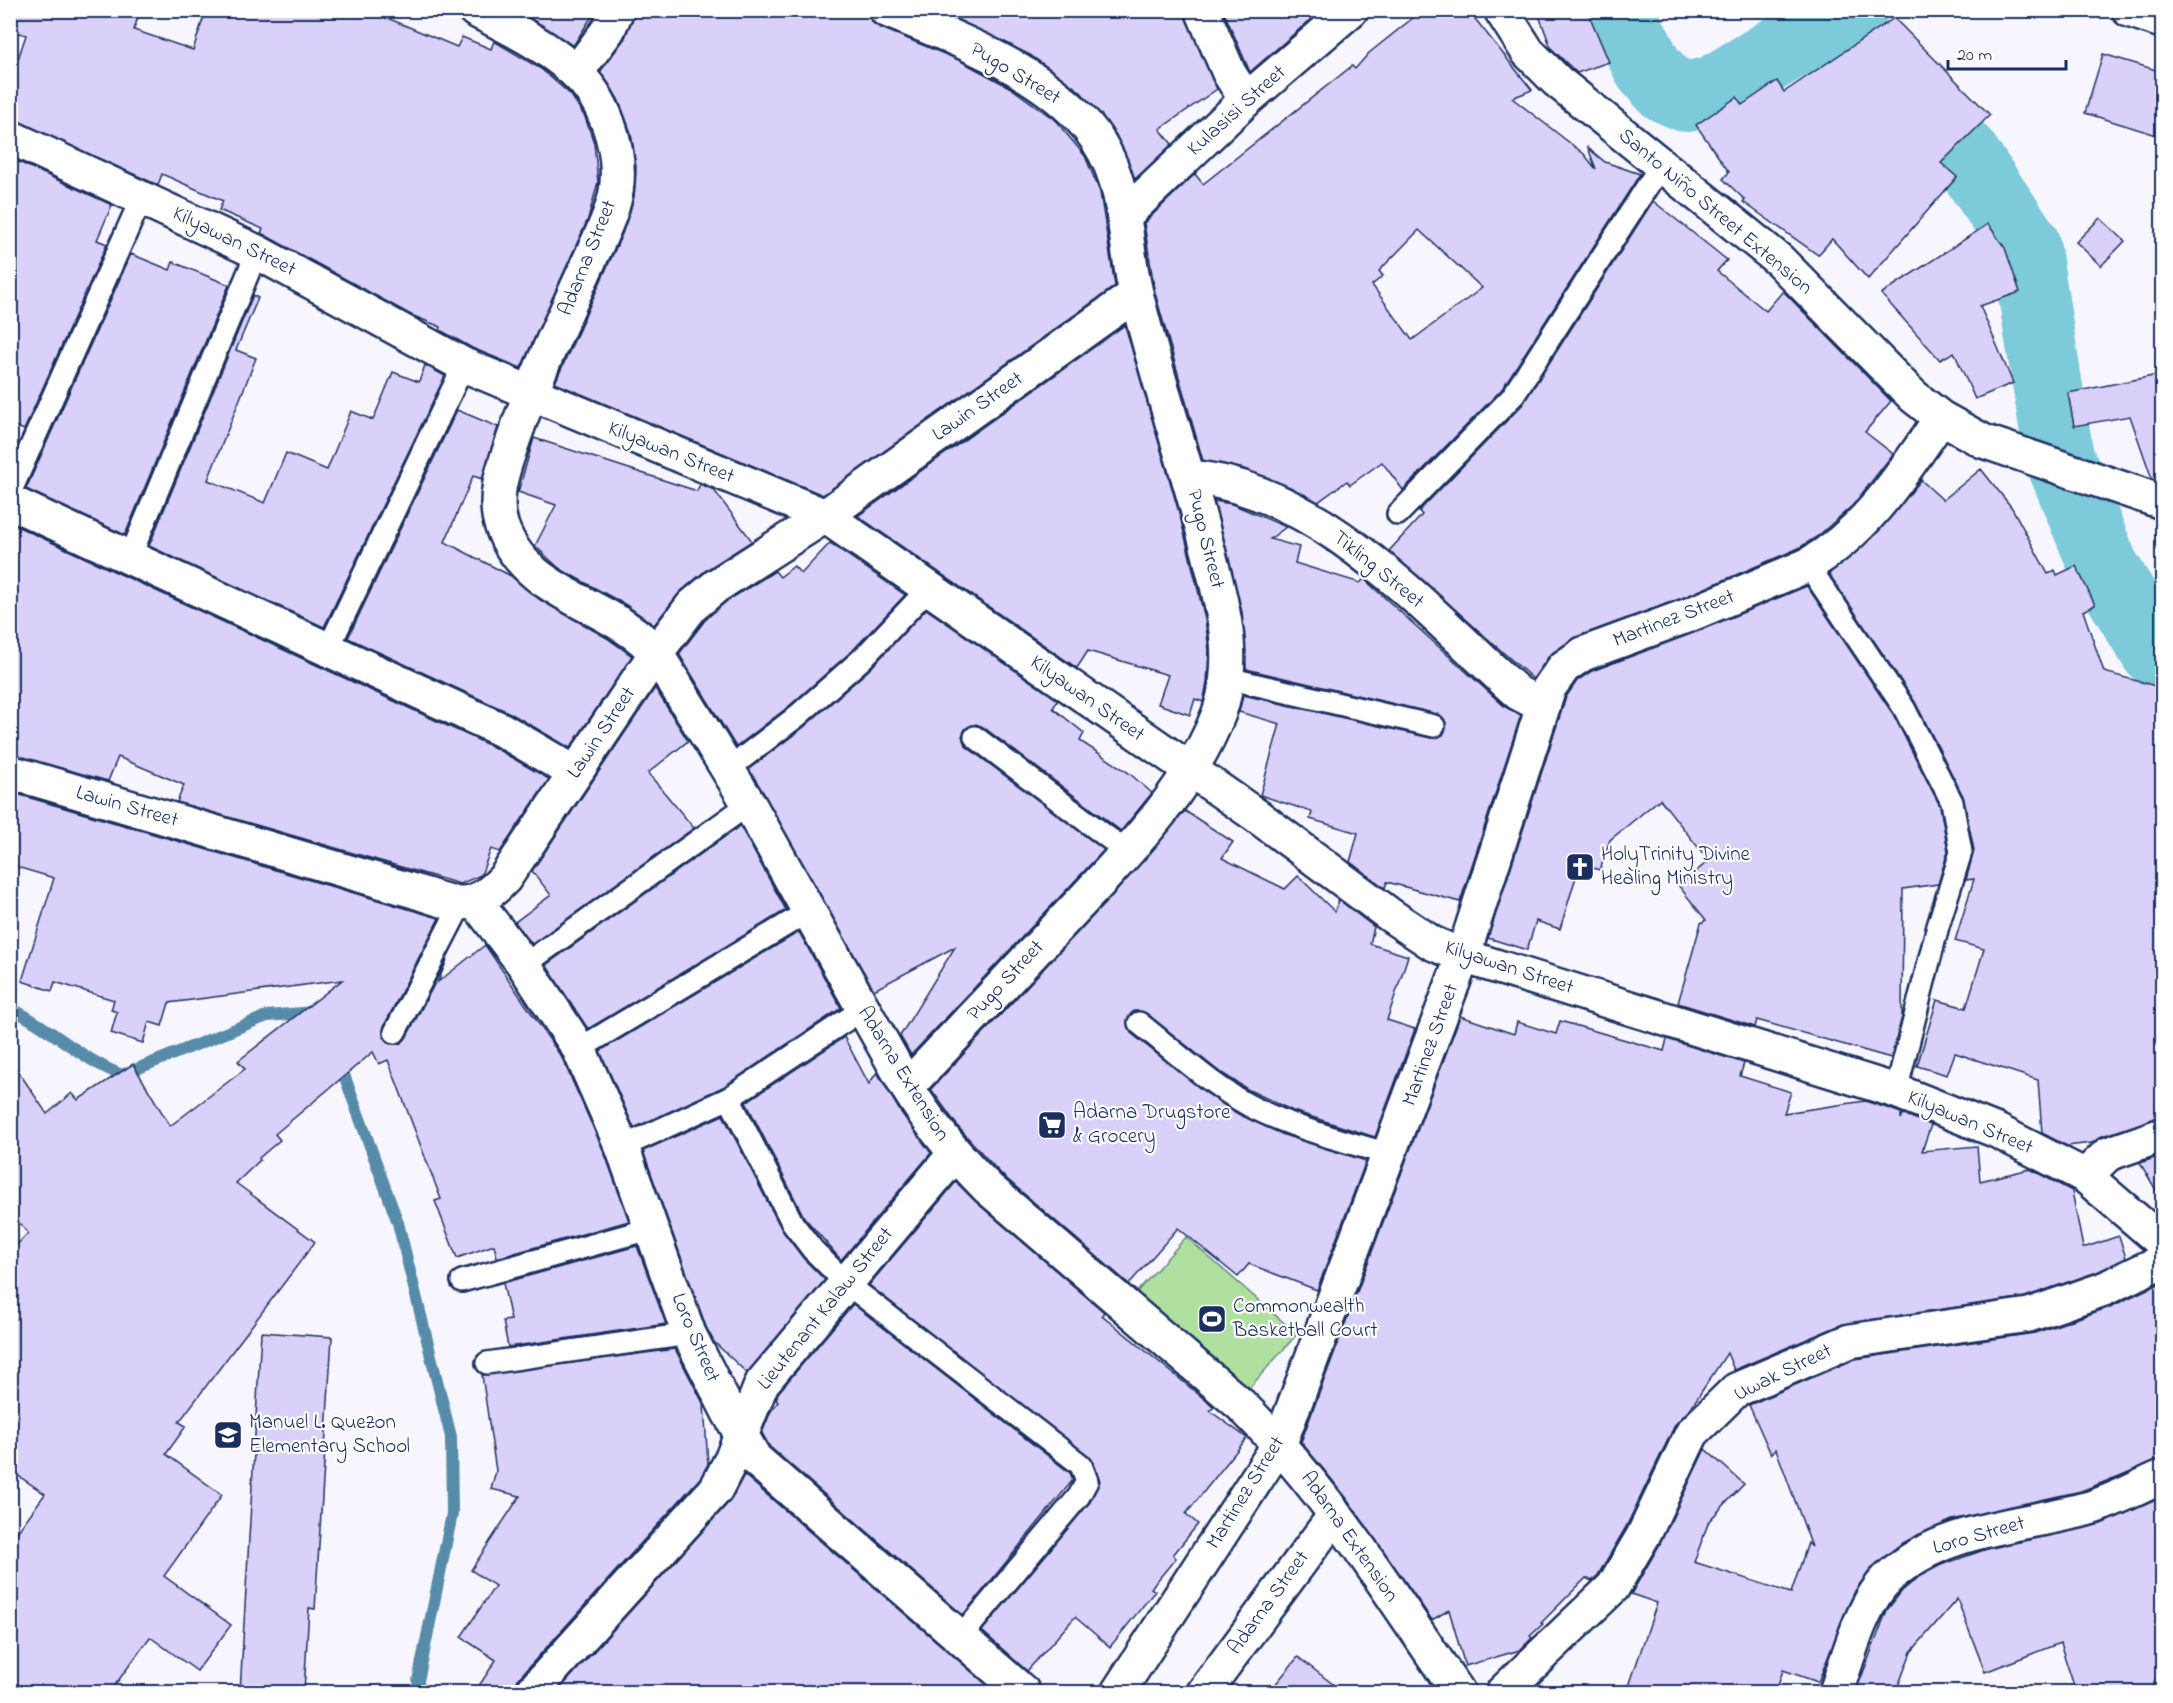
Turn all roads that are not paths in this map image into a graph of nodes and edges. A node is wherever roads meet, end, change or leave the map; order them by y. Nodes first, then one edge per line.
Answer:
1 (475, 10) edge
2 (616, 10) edge
3 (886, 10) edge
4 (1202, 10) edge
5 (1351, 10) edge
6 (1501, 10) edge
7 (2129, 10) edge
8 (2163, 21) edge
9 (576, 73) junction
10 (1246, 100) junction
11 (10, 137) edge
12 (1662, 165) junction
13 (142, 197) junction
14 (1125, 215) junction
15 (257, 252) junction
16 (1136, 294) junction
17 (464, 364) junction
18 (530, 394) junction
19 (1941, 418) junction
20 (1189, 477) junction
21 (10, 493) edge
22 (10, 502) edge
23 (2163, 502) edge
24 (1398, 514) dead end
25 (825, 516) junction
26 (501, 525) joint
27 (130, 557) junction
28 (1808, 565) junction
29 (928, 589) junction
30 (328, 649) junction
31 (656, 653) junction
32 (1227, 678) junction
33 (1543, 705) junction
34 (1434, 726) dead end
35 (975, 737) dead end
36 (727, 770) junction
37 (1190, 770) junction
38 (10, 772) edge
39 (575, 773) junction
40 (748, 804) junction
41 (1127, 852) junction
42 (468, 903) junction
43 (809, 911) junction
44 (1463, 956) junction
45 (524, 965) junction
46 (863, 1009) junction
47 (1138, 1023) dead end
48 (395, 1032) dead end
49 (579, 1049) junction
50 (907, 1087) junction
51 (1896, 1090) junction
52 (729, 1098) junction
53 (2163, 1135) edge
54 (622, 1148) junction
55 (954, 1155) junction
56 (1391, 1155) junction
57 (2085, 1176) junction
58 (653, 1228) junction
59 (2163, 1242) edge
60 (2163, 1261) edge
61 (462, 1281) dead end
62 (846, 1282) junction
63 (689, 1334) junction
64 (487, 1363) dead end
65 (740, 1432) junction
66 (1281, 1443) junction
67 (2163, 1477) edge
68 (1335, 1515) junction
69 (959, 1639) junction
70 (532, 1692) edge
71 (1023, 1692) edge
72 (1118, 1692) edge
73 (1204, 1692) edge
74 (1458, 1692) edge
75 (1503, 1692) edge
76 (1836, 1692) edge

1 - 9 street, Adarna Street
2 - 9 street
3 - 14 street, Pugo Street
4 - 10 street
5 - 10 street, Kulasisi Street
6 - 12 street, Santo Niño Street Extension
7 - 8 street
9 - 18 street, Adarna Street
10 - 14 street, Kulasisi Street
11 - 13 street, Kilyawan Street
12 - 19 street, Santo Niño Street Extension
12 - 24 lane
13 - 15 street, Kilyawan Street
13 - 21 lane
14 - 16 street, Pugo Street
15 - 17 street, Kilyawan Street
15 - 27 lane
16 - 20 street, Pugo Street
16 - 25 street, Lawin Street
17 - 18 street, Kilyawan Street
17 - 30 lane
18 - 25 street, Kilyawan Street
18 - 26 street, Adarna Street
19 - 23 street, Santo Niño Street Extension
19 - 28 street, Martinez Street
20 - 32 street, Pugo Street
20 - 33 street, Tikling Street
22 - 27 street
25 - 29 street, Kilyawan Street
25 - 31 street, Lawin Street
26 - 31 street, Adarna Extension
27 - 30 street
28 - 33 street, Martinez Street
28 - 51 lane
29 - 36 lane
29 - 37 street, Kilyawan Street
30 - 39 street
31 - 36 street, Adarna Extension
31 - 39 street, Lawin Street
32 - 34 lane
32 - 37 street, Pugo Street
33 - 44 street, Martinez Street
35 - 41 lane
36 - 40 street, Adarna Extension
37 - 41 street, Pugo Street
37 - 44 street, Kilyawan Street
38 - 42 street, Lawin Street
39 - 42 street, Lawin Street
40 - 43 street, Adarna Extension
40 - 45 lane
41 - 50 street, Pugo Street
42 - 45 street, Loro Street
42 - 48 lane
43 - 46 street, Adarna Extension
43 - 49 lane
44 - 51 street, Kilyawan Street
44 - 56 street, Martinez Street
45 - 49 street, Loro Street
46 - 50 street, Adarna Extension
46 - 52 lane
47 - 56 lane
49 - 54 street, Loro Street
50 - 55 street, Adarna Extension
51 - 57 street, Kilyawan Street
52 - 54 lane
52 - 62 lane
53 - 57 street
54 - 58 street, Loro Street
55 - 62 street, Lieutenant Kalaw Street
55 - 66 street, Adarna Extension
56 - 66 street, Martinez Street
57 - 59 street, Kilyawan Street
58 - 61 lane
58 - 63 street, Loro Street
60 - 75 street, Uwak Street
62 - 65 street, Lieutenant Kalaw Street
62 - 69 lane
63 - 64 lane
63 - 65 street, Loro Street
65 - 69 street, Loro Street
65 - 70 street, Lieutenant Kalaw Street
66 - 68 street, Adarna Extension
66 - 72 street, Martinez Street
67 - 76 street, Loro Street
68 - 73 street, Adarna Street
68 - 74 street, Adarna Extension
69 - 71 street, Loro Street

